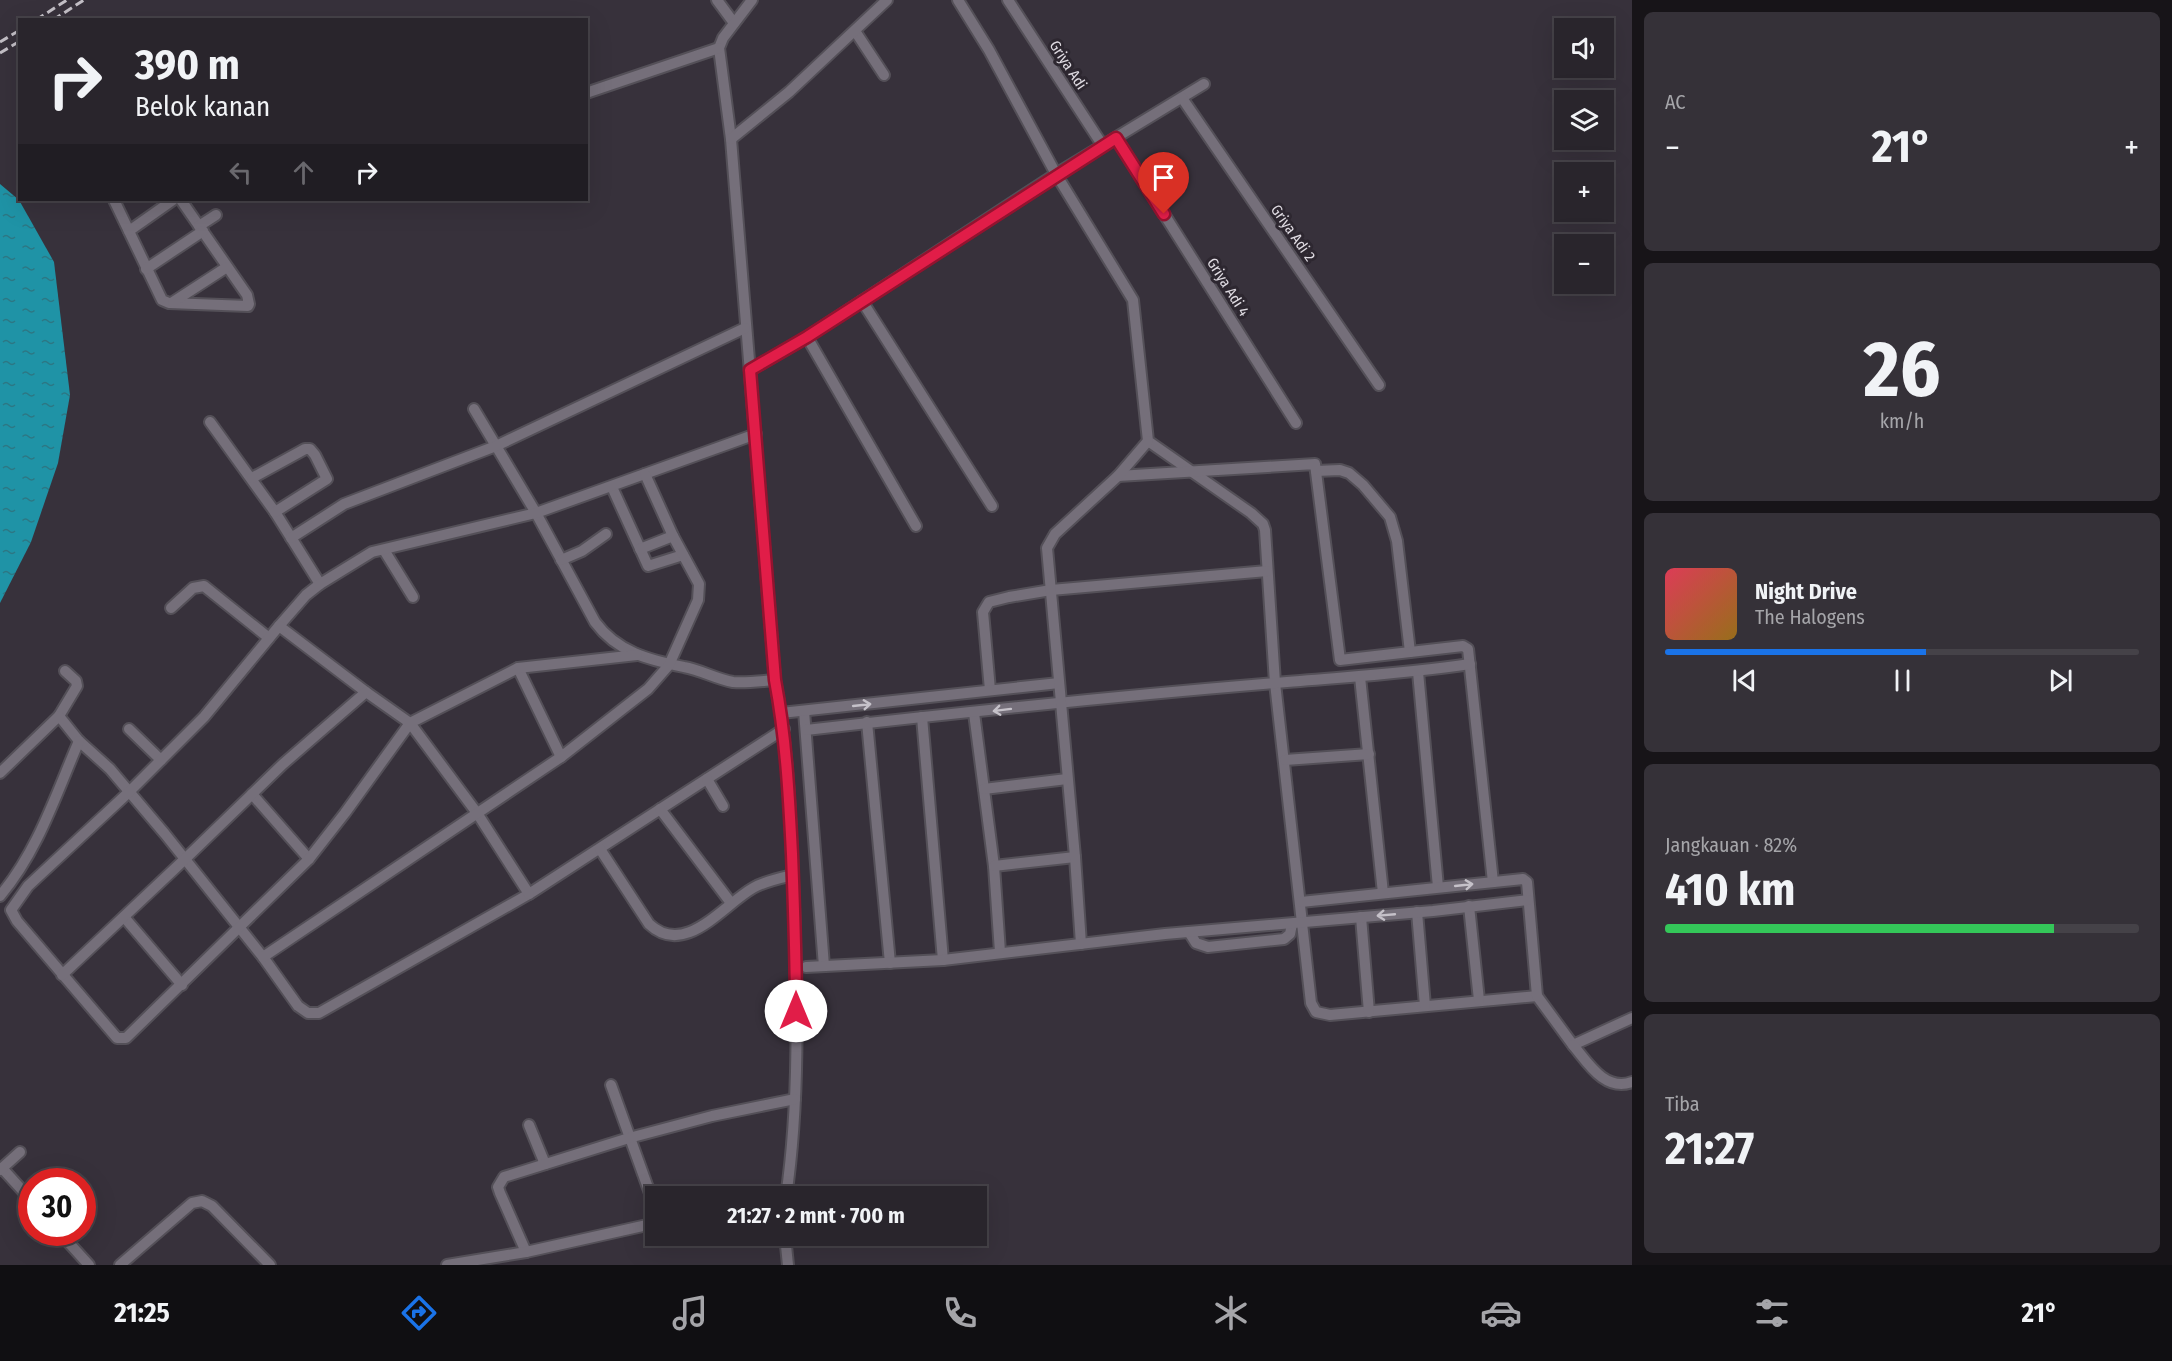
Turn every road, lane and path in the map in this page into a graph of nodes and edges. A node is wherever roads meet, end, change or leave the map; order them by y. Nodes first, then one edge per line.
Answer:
1 (717, 0) edge
2 (752, 0) edge
3 (887, 0) edge
4 (958, 0) edge
5 (1008, 0) edge
6 (734, 23) junction
7 (855, 31) junction
8 (719, 48) junction
9 (884, 75) dead end
10 (1204, 84) dead end
11 (588, 92) edge
12 (1182, 98) junction
13 (1116, 138) junction
14 (731, 139) junction
15 (1103, 146) junction
16 (1056, 174) junction
17 (114, 201) edge
18 (172, 201) edge
19 (182, 201) edge
20 (216, 215) dead end
21 (201, 229) junction
22 (129, 231) junction
23 (227, 267) junction
24 (146, 268) junction
25 (862, 301) junction
26 (173, 303) junction
27 (745, 328) junction
28 (807, 337) junction
29 (750, 370) junction
30 (1379, 385) dead end
31 (474, 410) dead end
32 (210, 422) dead end
33 (1296, 423) dead end
34 (756, 434) junction
35 (1148, 441) junction
36 (496, 446) junction
37 (1189, 471) junction
38 (1316, 471) junction
39 (645, 474) junction
40 (1118, 476) junction
41 (252, 478) junction
42 (612, 487) junction
43 (992, 506) dead end
44 (275, 512) junction
45 (536, 513) junction
46 (916, 526) dead end
47 (606, 534) dead end
48 (673, 536) junction
49 (291, 538) junction
50 (640, 549) junction
51 (384, 550) junction
52 (683, 555) junction
53 (561, 560) junction
54 (1267, 571) junction
55 (320, 584) junction
56 (1051, 590) junction
57 (413, 597) dead end
58 (171, 608) dead end
59 (279, 626) junction
60 (268, 638) junction
61 (1410, 652) junction
62 (637, 655) junction
63 (1340, 660) junction
64 (1470, 664) junction
65 (669, 665) junction
66 (518, 668) junction
67 (64, 671) dead end
68 (1418, 672) junction
69 (1341, 678) junction
70 (1360, 678) junction
71 (775, 680) junction
72 (1059, 683) junction
73 (1275, 683) junction
74 (990, 690) junction
75 (366, 692) junction
76 (1060, 703) junction
77 (804, 711) junction
78 (781, 713) junction
79 (974, 713) junction
80 (59, 716) junction
81 (922, 717) junction
82 (867, 722) junction
83 (410, 723) junction
84 (129, 729) dead end
85 (784, 729) junction
86 (806, 730) junction
87 (79, 741) junction
88 (1369, 754) junction
89 (561, 757) junction
90 (161, 760) junction
91 (1285, 760) junction
92 (0, 773) edge
93 (706, 779) junction
94 (1067, 779) junction
95 (984, 789) junction
96 (129, 792) junction
97 (252, 794) junction
98 (723, 806) dead end
99 (660, 808) junction
100 (477, 813) junction
101 (600, 849) junction
102 (1075, 857) junction
103 (185, 859) junction
104 (309, 859) junction
105 (994, 866) junction
106 (793, 875) junction
107 (12, 882) junction
108 (1493, 882) junction
109 (28, 886) junction
110 (1438, 887) junction
111 (1383, 893) junction
112 (530, 894) junction
113 (0, 896) edge
114 (1528, 900) junction
115 (1301, 902) junction
116 (731, 903) junction
117 (1469, 906) junction
118 (1417, 912) junction
119 (124, 917) junction
120 (1361, 917) junction
121 (1298, 923) junction
122 (239, 928) junction
123 (1189, 932) junction
124 (1081, 944) junction
125 (1000, 952) junction
126 (263, 957) junction
127 (943, 960) junction
128 (890, 963) junction
129 (824, 966) junction
130 (806, 967) dead end
131 (62, 975) junction
132 (182, 985) junction
133 (1537, 996) junction
134 (1479, 1000) junction
135 (1425, 1006) junction
136 (1369, 1012) junction
137 (1632, 1017) edge
138 (1573, 1045) junction
139 (1632, 1082) edge
140 (611, 1085) dead end
141 (795, 1099) junction
142 (529, 1125) dead end
143 (629, 1138) junction
144 (20, 1152) dead end
145 (545, 1164) junction
146 (1, 1169) edge
147 (647, 1186) edge
148 (788, 1186) edge
149 (18, 1187) edge
150 (645, 1225) edge
151 (72, 1246) edge
152 (786, 1246) edge
153 (526, 1252) junction
154 (89, 1265) edge
155 (120, 1265) edge
156 (270, 1265) edge
157 (447, 1265) edge
158 (788, 1265) edge

1 - 6 street
2 - 6 street
3 - 7 street
4 - 16 street
5 - 15 street, Griya Adi
6 - 8 street
7 - 9 street
7 - 14 street
8 - 11 street
8 - 14 street
10 - 12 street
12 - 13 street
12 - 30 street, Griya Adi 2
13 - 15 street
13 - 33 street, Griya Adi 4
14 - 27 street
15 - 16 street
16 - 25 street
16 - 35 street
17 - 22 street
18 - 22 street
19 - 21 street
20 - 21 street
21 - 23 street
21 - 24 street
22 - 24 street
23 - 26 street
23 - 26 street
24 - 26 street
25 - 28 street
25 - 43 street
27 - 29 street
27 - 36 street
28 - 29 street
28 - 46 street
29 - 34 street
31 - 36 street
32 - 41 street
34 - 39 street
34 - 71 street
35 - 37 street
35 - 40 street
36 - 45 street
36 - 49 street
37 - 38 street
37 - 40 street
37 - 54 street
38 - 61 street
38 - 63 street
39 - 42 street
39 - 48 street
40 - 56 street
41 - 44 street
41 - 44 street
42 - 45 street
42 - 50 street
44 - 49 street
45 - 51 street
45 - 53 street
47 - 53 street
48 - 50 street
48 - 52 street
49 - 55 street
50 - 52 street
51 - 55 street
51 - 57 street
52 - 65 street
53 - 62 street
54 - 56 street
54 - 73 street
55 - 59 street
56 - 72 street
56 - 74 street
58 - 60 street
59 - 60 street
59 - 75 street
60 - 90 street
61 - 63 street
61 - 64 street
62 - 65 street
62 - 66 street
63 - 69 street
64 - 68 street
64 - 108 street
65 - 71 street
65 - 89 street
66 - 83 street
66 - 89 street
67 - 80 street
68 - 70 street
68 - 110 street
69 - 70 street
69 - 73 street
70 - 88 street
71 - 78 street
72 - 74 street
72 - 76 street
73 - 76 street
73 - 91 street
77 -> 74 street
75 - 83 street
75 - 97 street
76 -> 79 street
76 - 94 street
77 - 78 street
77 - 86 street
78 - 85 street
79 - 81 street
79 - 95 street
80 - 87 street
80 - 92 street
81 - 82 street
81 - 127 street
82 - 86 street
82 - 128 street
83 - 100 street
83 - 104 street
84 - 90 street
85 - 93 street
85 - 106 street
86 - 129 street
87 - 96 street
87 - 107 street
88 - 91 street
88 - 111 street
89 - 100 street
90 - 96 street
91 - 115 street
93 - 98 street
93 - 99 street
94 - 95 street
94 - 102 street
95 - 105 street
96 - 103 street
96 - 109 street
97 - 103 street
97 - 104 street
99 - 101 street
99 - 116 street
100 - 112 street
100 - 126 street
101 - 112 street
101 - 116 street
102 - 105 street
102 - 124 street
103 - 119 street
103 - 122 street
104 - 122 street
105 - 125 street
106 - 116 street
106 - 141 street
107 - 109 street
107 - 113 street
110 -> 108 street
108 - 114 street
109 - 131 street
110 - 111 street
111 - 115 street
112 - 126 street
114 - 117 street
114 - 133 street
115 - 121 street
117 - 118 street
117 - 134 street
118 -> 120 street
118 - 135 street
119 - 131 street
119 - 132 street
120 - 121 street
120 - 136 street
121 - 123 street
121 - 123 street
121 - 136 street
122 - 126 street
122 - 132 street
123 - 124 street
124 - 125 street
125 - 127 street
127 - 128 street
128 - 129 street
129 - 130 street
131 - 132 street
133 - 134 street
133 - 138 street
134 - 135 street
135 - 136 street
137 - 138 street
138 - 139 street
140 - 143 street
141 - 143 street
141 - 148 street
142 - 145 street
143 - 145 street
143 - 147 street
144 - 146 street
145 - 153 street
146 - 149 street
150 - 153 street
151 - 154 street
152 - 158 street
153 - 157 street
155 - 156 street

